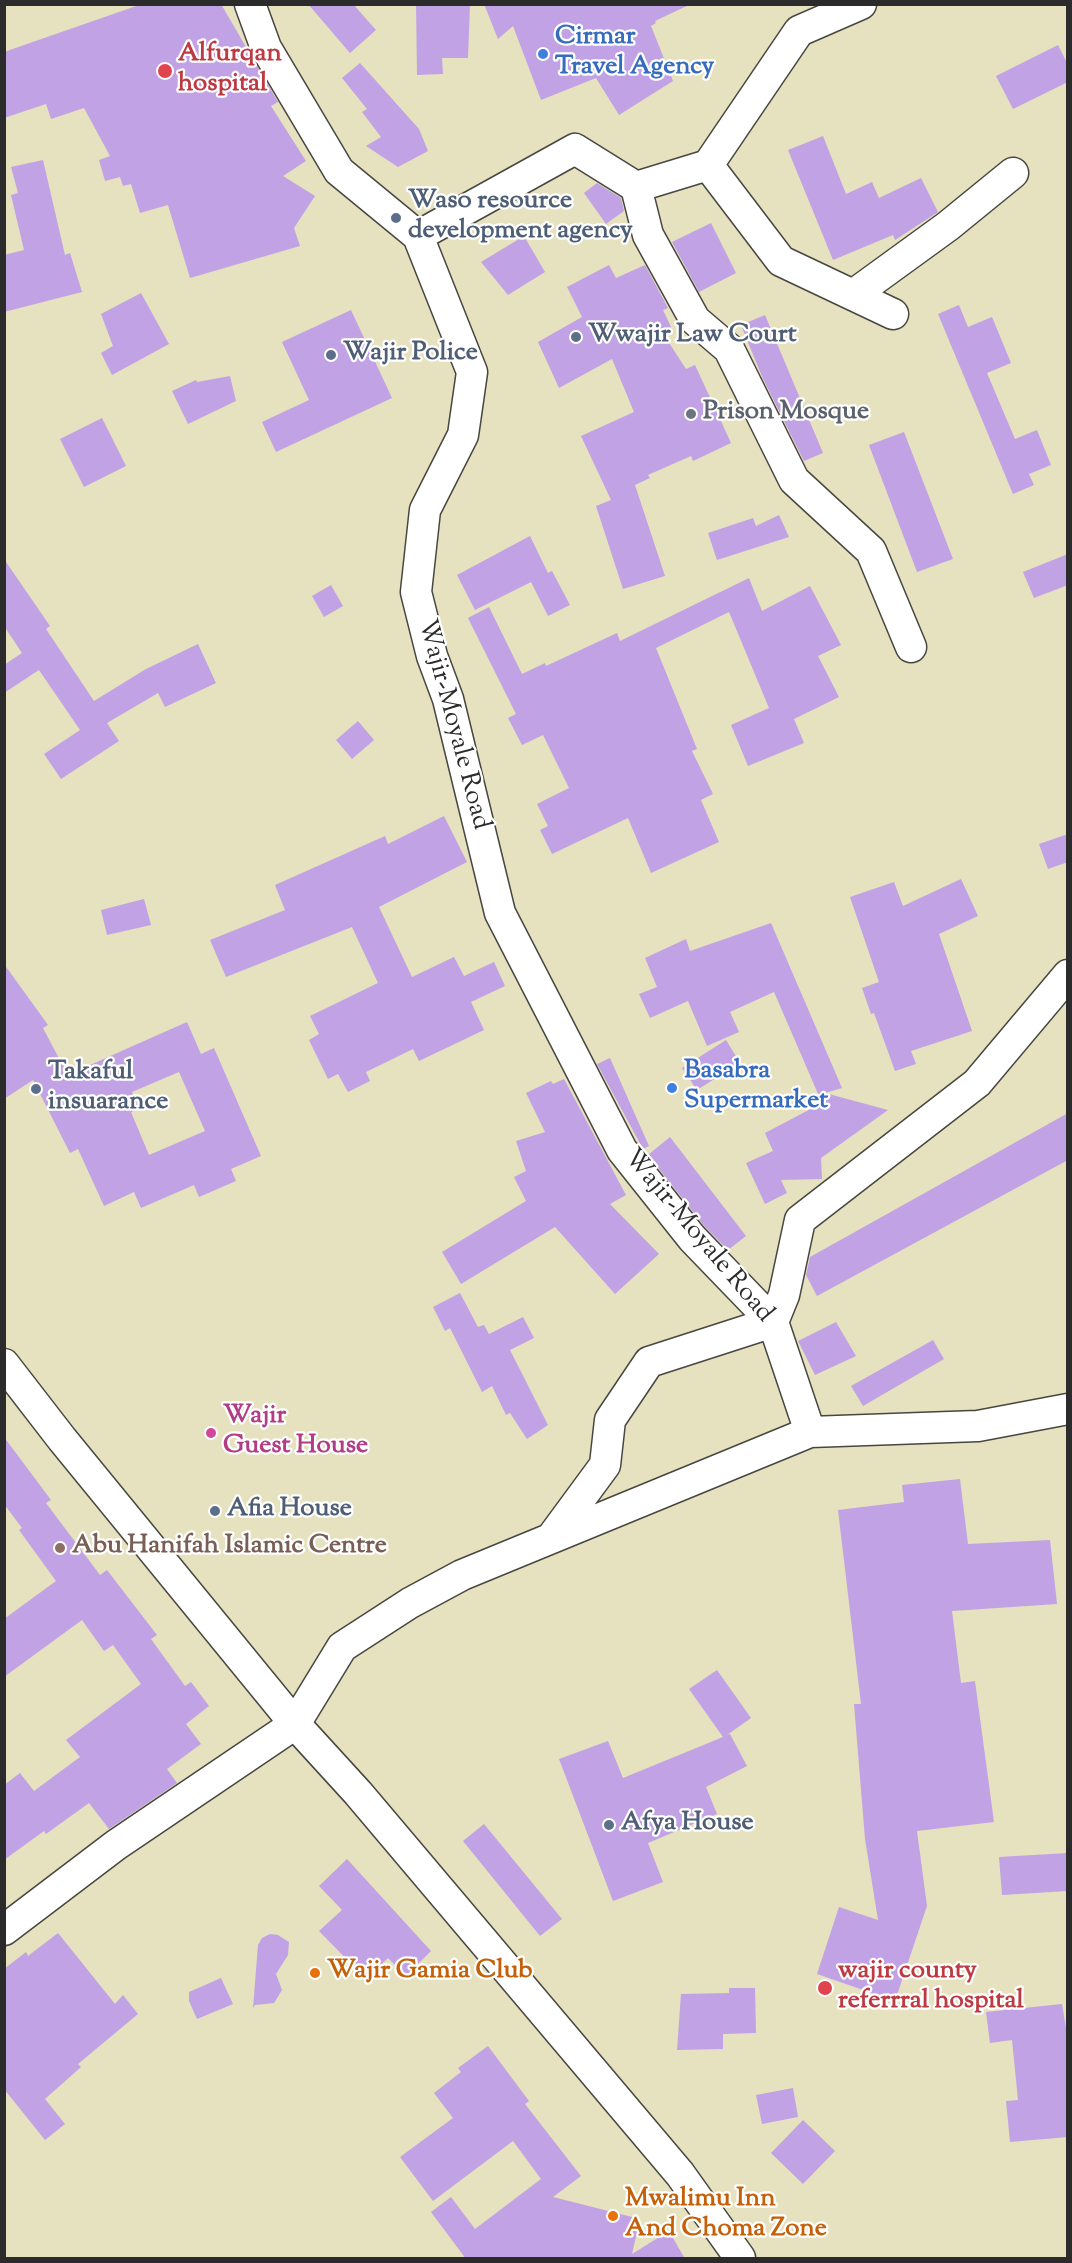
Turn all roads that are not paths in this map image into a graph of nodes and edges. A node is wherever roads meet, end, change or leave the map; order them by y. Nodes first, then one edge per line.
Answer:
1 (250, 4) edge
2 (861, 4) edge
3 (708, 165) junction
4 (1013, 173) dead end
5 (636, 187) junction
6 (418, 236) junction
7 (853, 295) junction
8 (893, 314) dead end
9 (911, 647) dead end
10 (1068, 975) edge
11 (773, 1322) junction
12 (4, 1364) edge
13 (1068, 1409) edge
14 (810, 1432) junction
15 (552, 1537) junction
16 (295, 1724) junction
17 (4, 1930) edge
18 (740, 2259) edge

1 - 6 street, Wajir-Moyale Road
2 - 3 street
3 - 5 street
3 - 7 street
4 - 7 street
5 - 6 street
5 - 9 street
6 - 11 street, Wajir-Moyale Road
7 - 8 street
10 - 11 street
11 - 14 street, Wajir-Moyale Road
11 - 15 street
12 - 16 street
13 - 14 street
14 - 15 street
15 - 16 street
16 - 17 street
16 - 18 street

